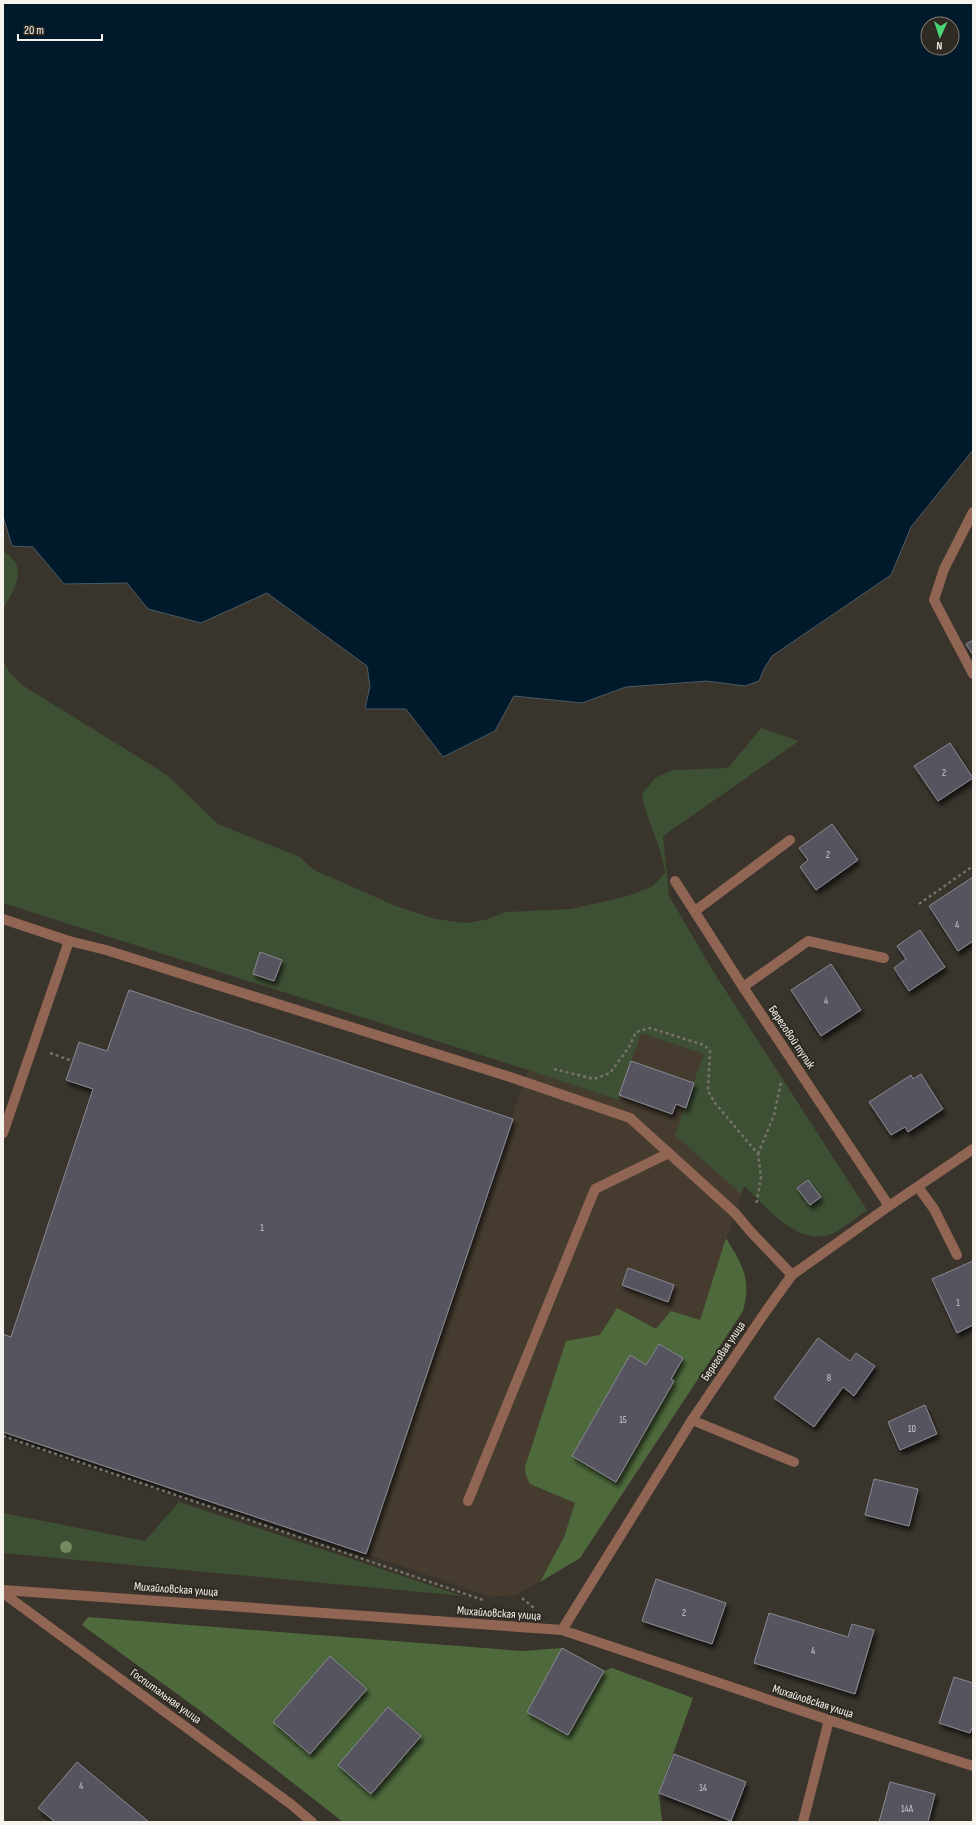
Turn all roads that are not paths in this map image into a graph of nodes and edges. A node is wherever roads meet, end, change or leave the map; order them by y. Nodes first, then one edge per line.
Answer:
1 (973, 512) edge
2 (973, 674) edge
3 (790, 840) dead end
4 (675, 881) dead end
5 (695, 911) junction
6 (3, 919) edge
7 (69, 941) junction
8 (884, 958) dead end
9 (743, 987) junction
10 (3, 1133) edge
11 (973, 1149) edge
12 (669, 1153) junction
13 (918, 1187) junction
14 (889, 1206) junction
15 (957, 1255) dead end
16 (792, 1275) junction
17 (692, 1420) junction
18 (794, 1462) dead end
19 (468, 1501) dead end
20 (3, 1591) edge
21 (562, 1630) junction
22 (829, 1720) junction
23 (973, 1766) edge
24 (312, 1822) edge
25 (803, 1822) edge

1 - 2 street
3 - 5 street
4 - 5 street, Береговой тупик
5 - 9 street, Береговой тупик
6 - 7 street
7 - 10 street
7 - 12 street
8 - 9 street
9 - 14 street, Береговой тупик
11 - 13 street, Береговая улица
12 - 16 street
12 - 19 street
13 - 14 street, Береговая улица
13 - 15 street
14 - 16 street, Береговая улица
16 - 17 street, Береговая улица
17 - 18 street
17 - 21 street, Береговая улица
20 - 21 street, Михайловская улица
20 - 24 street, Госпитальная улица
21 - 22 street, Михайловская улица
22 - 23 street, Михайловская улица
22 - 25 street

